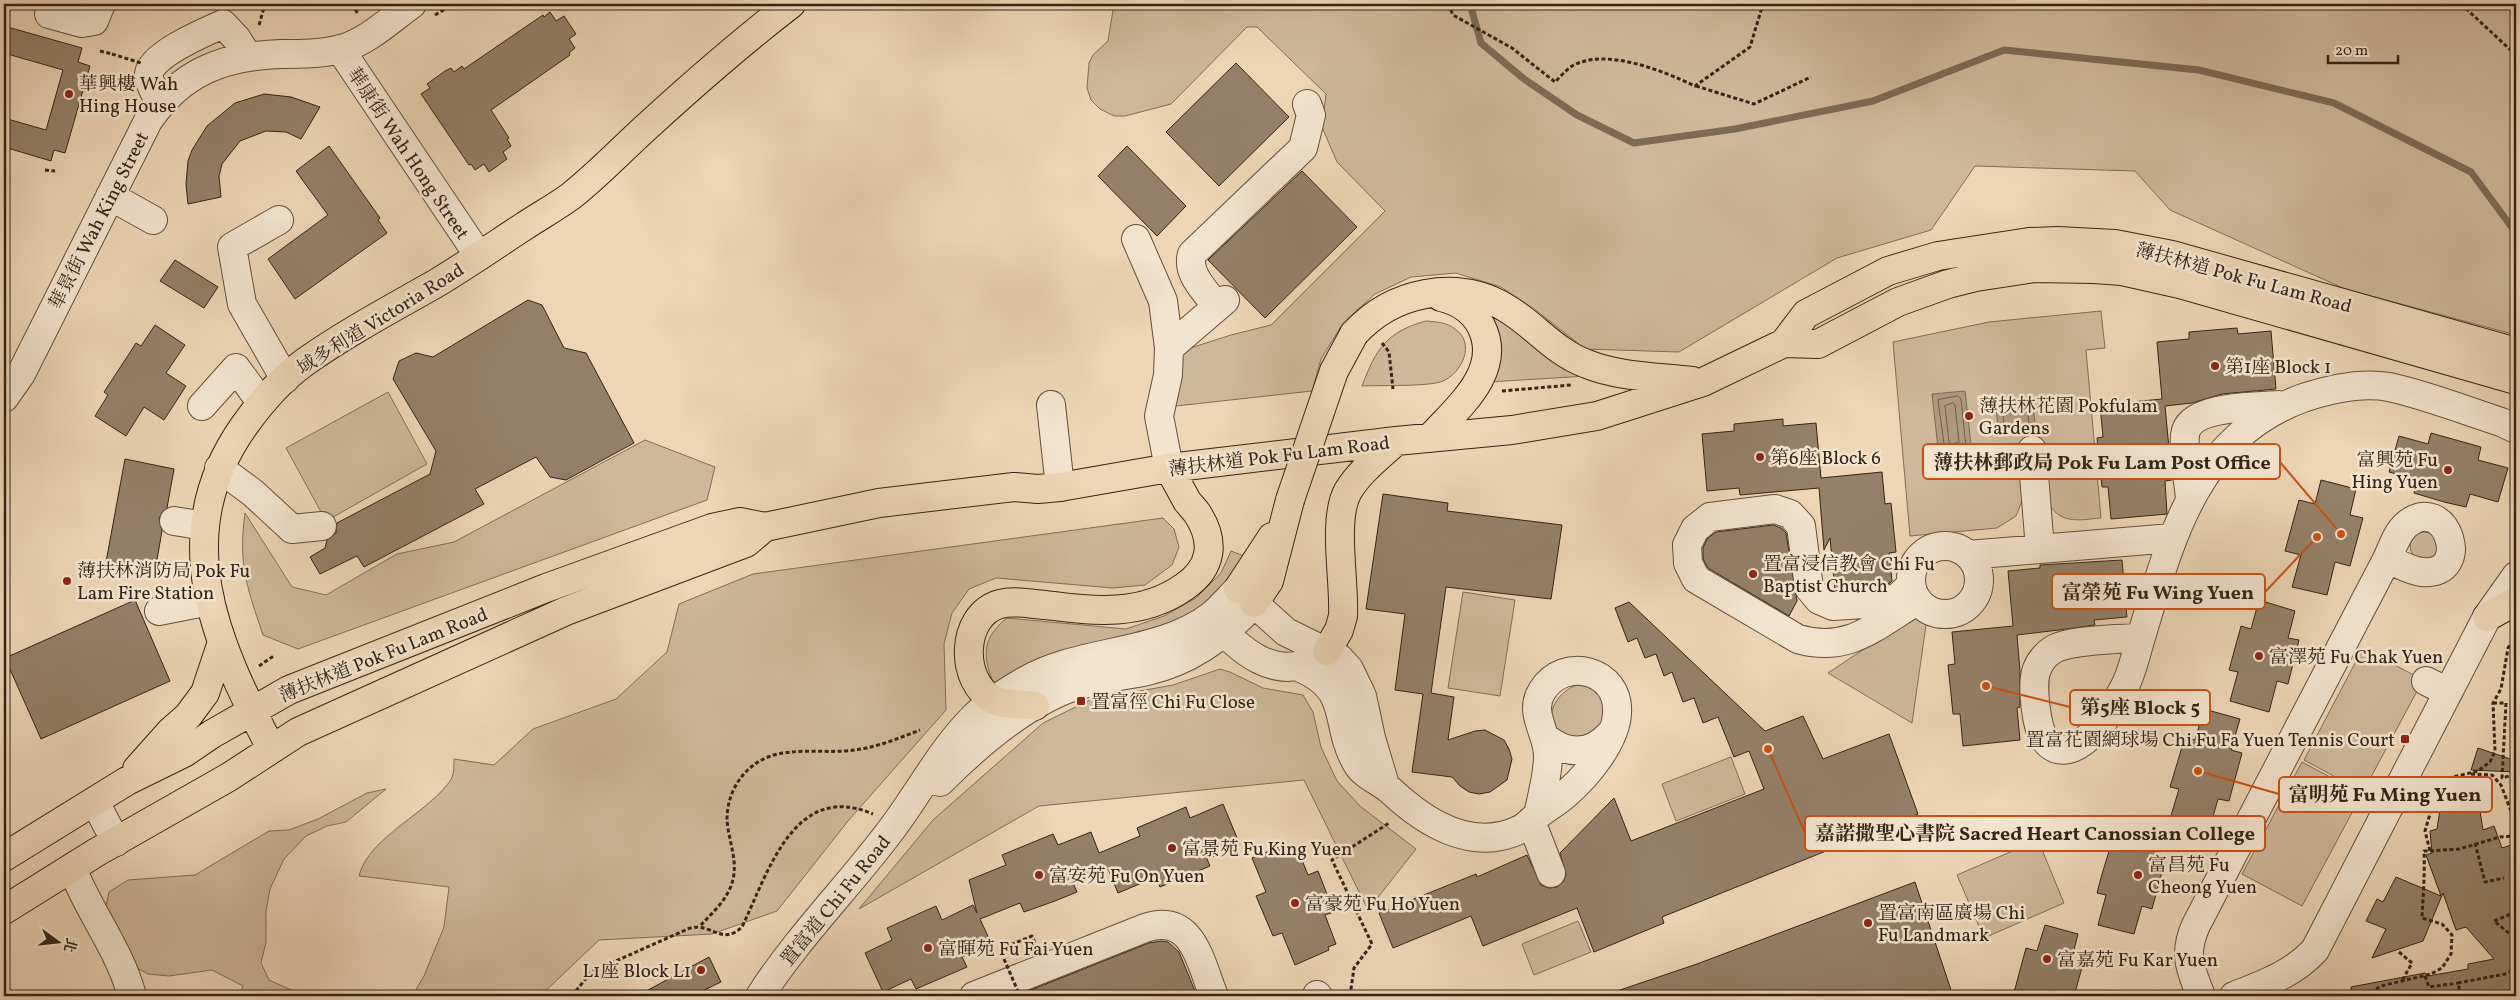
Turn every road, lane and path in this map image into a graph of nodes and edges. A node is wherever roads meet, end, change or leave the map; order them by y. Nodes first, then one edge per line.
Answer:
1 (52, 4) edge
2 (101, 4) edge
3 (265, 4) edge
4 (352, 4) edge
5 (454, 4) edge
6 (791, 4) edge
7 (1448, 4) edge
8 (1763, 4) edge
9 (2461, 4) edge
10 (421, 11) edge
11 (361, 18) dead end
12 (258, 28) dead end
13 (340, 49) junction
14 (100, 51) dead end
15 (2516, 55) edge
16 (248, 57) junction
17 (142, 63) dead end
18 (1811, 77) dead end
19 (1695, 86) junction
20 (160, 104) junction
21 (1307, 104) dead end
22 (45, 170) dead end
23 (54, 172) dead end
24 (110, 196) junction
25 (153, 220) dead end
26 (279, 220) dead end
27 (1136, 240) dead end
28 (479, 256) junction
29 (1425, 294) junction
30 (1381, 342) dead end
31 (1784, 343) junction
32 (1169, 348) junction
33 (2516, 352) edge
34 (285, 380) junction
35 (2516, 380) edge
36 (1703, 382) junction
37 (1576, 385) dead end
38 (1393, 389) dead end
39 (1499, 391) dead end
40 (4, 398) edge
41 (261, 402) junction
42 (2287, 404) junction
43 (1050, 405) dead end
44 (202, 406) dead end
45 (2516, 429) edge
46 (1430, 438) junction
47 (1396, 441) junction
48 (2032, 450) dead end
49 (220, 468) junction
50 (1169, 468) junction
51 (1060, 487) junction
52 (2190, 498) junction
53 (174, 521) dead end
54 (205, 526) junction
55 (322, 526) dead end
56 (765, 527) junction
57 (2172, 538) junction
58 (2040, 549) junction
59 (1968, 555) junction
60 (2386, 558) dead end
61 (2516, 576) edge
62 (1914, 593) junction
63 (1246, 596) junction
64 (210, 601) junction
65 (2516, 601) edge
66 (159, 611) dead end
67 (2487, 617) junction
68 (1218, 625) junction
69 (2516, 635) edge
70 (2141, 637) junction
71 (222, 642) junction
72 (1326, 651) junction
73 (1299, 667) junction
74 (994, 700) junction
75 (2493, 703) junction
76 (1035, 706) junction
77 (251, 711) junction
78 (920, 730) dead end
79 (1611, 733) junction
80 (1546, 738) junction
81 (271, 748) junction
82 (2466, 774) junction
83 (2516, 774) edge
84 (127, 781) junction
85 (1385, 785) junction
86 (95, 802) junction
87 (1535, 818) junction
88 (1389, 823) dead end
89 (886, 824) junction
90 (2516, 824) edge
91 (2514, 836) edge
92 (116, 842) junction
93 (2475, 843) junction
94 (15, 851) edge
95 (2430, 851) junction
96 (2516, 853) edge
97 (72, 868) junction
98 (1552, 873) dead end
99 (2504, 878) dead end
100 (4, 910) edge
101 (2516, 912) edge
102 (700, 926) junction
103 (2516, 939) edge
104 (1005, 947) dead end
105 (1028, 949) dead end
106 (2399, 952) dead end
107 (1012, 956) dead end
108 (2516, 969) edge
109 (2401, 981) junction
110 (2458, 983) junction
111 (132, 996) edge
112 (572, 996) edge
113 (760, 996) edge
114 (974, 996) edge
115 (1020, 996) edge
116 (1214, 996) edge
117 (1350, 996) edge
118 (2201, 996) edge
119 (2234, 996) edge
120 (2365, 996) edge
121 (2461, 996) edge

1 - 2 street
3 - 12 path
4 - 11 path
5 - 10 path
6 - 28 main road, 域多利道 Victoria Road
7 - 19 path
8 - 19 path
9 - 15 path
10 - 13 street, 華景街 Wah King Street
13 - 16 street, 華景街 Wah King Street
13 - 28 street, 華康街 Wah Hong Street
14 - 17 path, bridge
16 - 20 street, 華景街 Wah King Street
16 - 20 street
18 - 19 path
20 - 24 street, 華景街 Wah King Street
21 - 32 street
22 - 23 path
24 - 25 street
24 - 40 street, 華景街 Wah King Street
26 - 34 street
27 - 32 street
28 - 34 main road, 域多利道 Victoria Road
29 - 36 main road
29 - 46 main road
29 - 63 main road, bridge
30 - 38 path
31 - 33 main road, 薄扶林道 Pok Fu Lam Road
31 - 35 main road, 薄扶林道 Pok Fu Lam Road
31 - 36 main road, 薄扶林道 Pok Fu Lam Road
32 - 50 street
34 - 41 main road, 域多利道 Victoria Road
36 - 46 main road, 薄扶林道 Pok Fu Lam Road
37 - 39 path
41 - 44 street
41 - 49 main road, 域多利道 Victoria Road
42 - 45 street
42 - 52 street
42 - 52 street
43 - 51 street
46 - 47 main road, 薄扶林道 Pok Fu Lam Road
47 - 50 main road, 薄扶林道 Pok Fu Lam Road
47 - 72 main road
48 - 58 street
49 - 54 main road, 域多利道 Victoria Road
49 - 55 street
50 - 51 main road, 薄扶林道 Pok Fu Lam Road
50 - 74 main road
51 - 56 main road, 薄扶林道 Pok Fu Lam Road
52 - 57 street
53 - 54 street
54 - 64 main road, 域多利道 Victoria Road
56 - 77 main road, 薄扶林道 Pok Fu Lam Road
56 - 81 main road, 薄扶林道 Pok Fu Lam Road
57 - 58 street
57 - 70 street
58 - 59 street
59 - 62 street
59 - 62 street
60 - 118 street
61 - 67 street
62 - 62 street
63 - 68 street, 置富道 Chi Fu Road
63 - 72 street
64 - 66 street
64 - 71 main road, 域多利道 Victoria Road
65 - 67 main road
67 - 119 street
68 - 73 street
68 - 74 street, 置富道 Chi Fu Road
68 - 76 street, 置富道 Chi Fu Road
69 - 75 path
70 - 70 street
71 - 77 main road, 域多利道 Victoria Road
71 - 84 main road
72 - 73 street
72 - 85 street
73 - 85 street
74 - 76 main road
74 - 89 street, 置富道 Chi Fu Road
75 - 82 path
75 - 83 path
76 - 89 street, 置富道 Chi Fu Road
77 - 81 main road, 域多利道 Victoria Road
77 - 84 main road, 薄扶林道 Pok Fu Lam Road
78 - 102 path
79 - 80 street
79 - 80 street
79 - 87 street
80 - 87 street
81 - 92 main road, 薄扶林道 Pok Fu Lam Road
82 - 90 path
82 - 95 path
84 - 86 main road, 薄扶林道 Pok Fu Lam Road
85 - 87 street
86 - 92 street
86 - 94 main road, 薄扶林道 Pok Fu Lam Road
87 - 98 street
88 - 117 path
89 - 102 path
89 - 113 street, 置富道 Chi Fu Road
91 - 93 path
91 - 96 path
92 - 97 main road, 薄扶林道 Pok Fu Lam Road
93 - 95 path
93 - 99 path
95 - 109 path
97 - 100 main road, 薄扶林道 Pok Fu Lam Road
97 - 111 street
101 - 103 path
102 - 112 path
104 - 105 path
106 - 109 path
107 - 115 path, bridge
108 - 110 path
109 - 110 path
109 - 120 path
110 - 121 path
114 - 116 street

